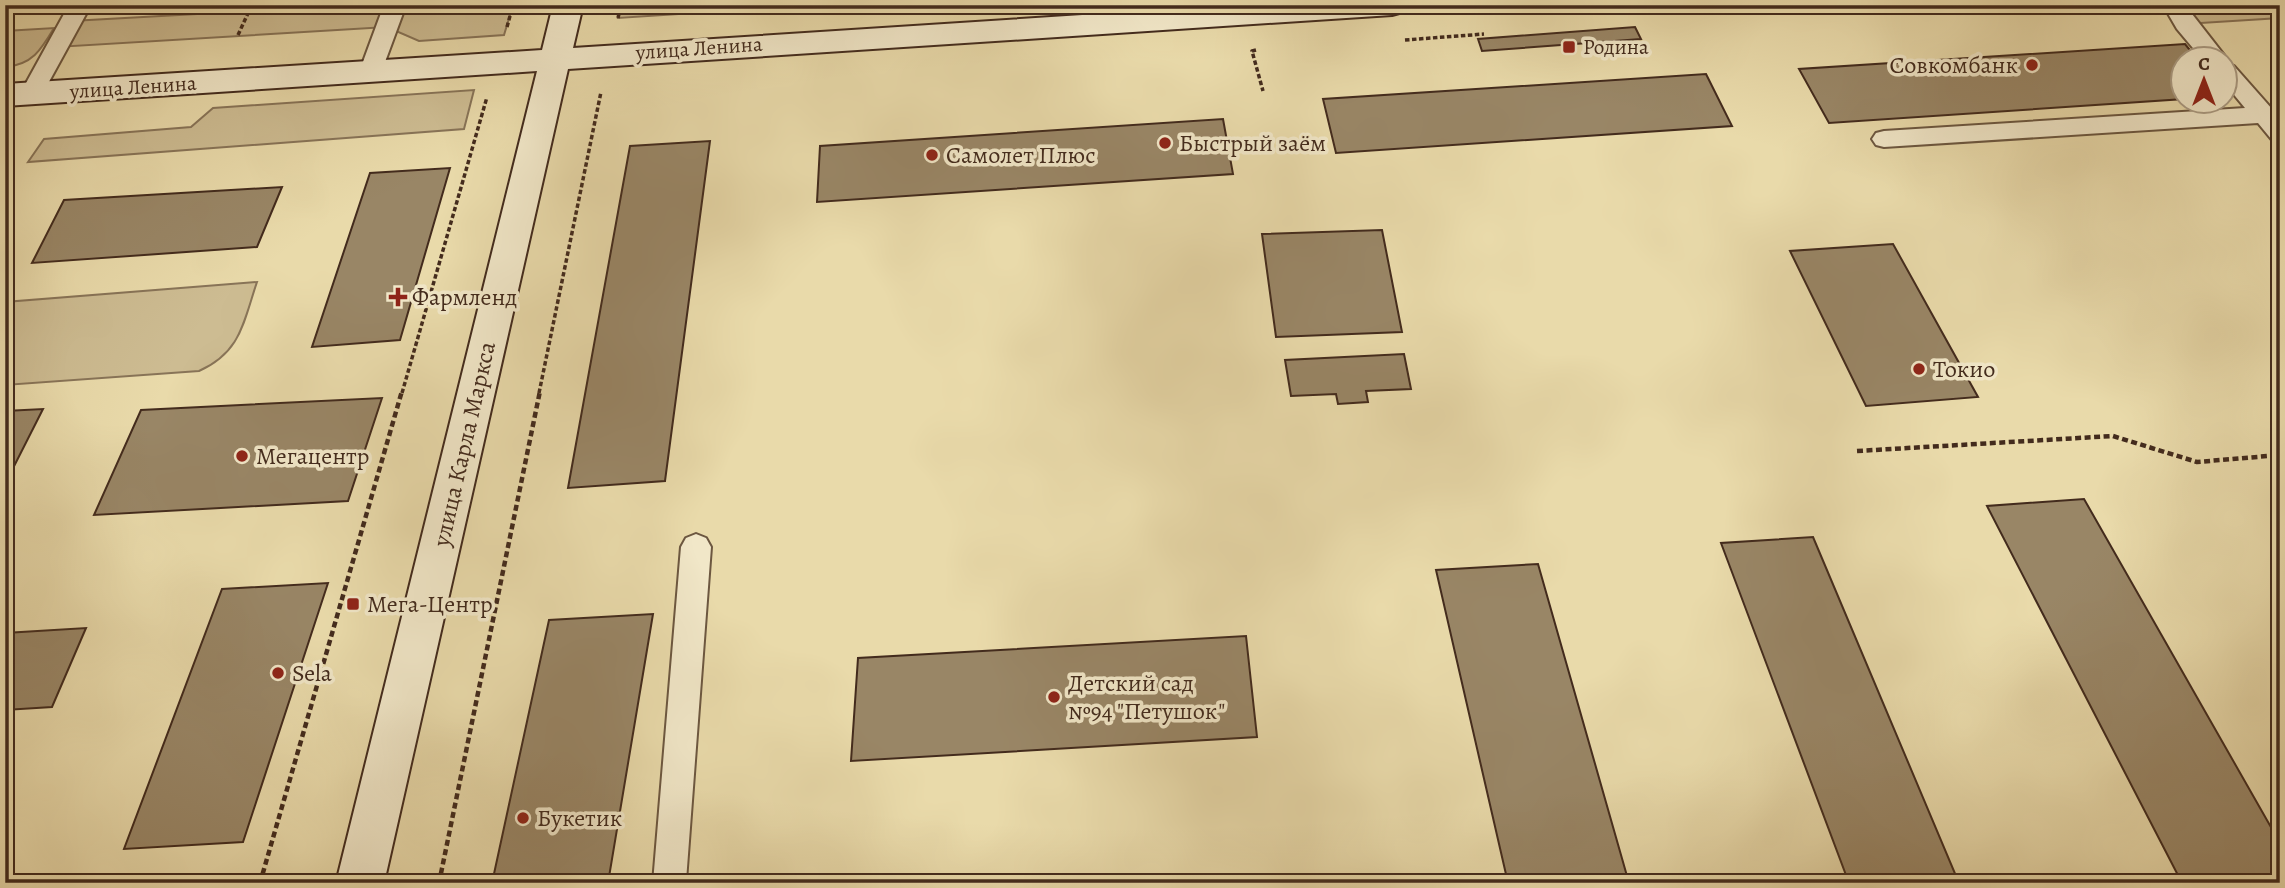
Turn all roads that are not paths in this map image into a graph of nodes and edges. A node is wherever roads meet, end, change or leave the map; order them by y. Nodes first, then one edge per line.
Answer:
1 (80, 5) edge
2 (395, 5) edge
3 (568, 5) edge
4 (1392, 5) edge
5 (2174, 5) edge
6 (2204, 46) edge
7 (555, 57) junction
8 (371, 70) junction
9 (2240, 88) edge
10 (18, 94) edge
11 (2264, 115) junction
12 (2280, 134) edge
13 (1884, 139) dead end
14 (696, 547) dead end
15 (669, 881) dead end
16 (360, 883) edge

1 - 10 lane
2 - 8 lane
3 - 7 main road, улица Карла Маркса
4 - 7 main road, улица Ленина
5 - 6 lane
7 - 8 main road, улица Ленина
7 - 16 main road, улица Карла Маркса
8 - 10 main road, улица Ленина
9 - 11 lane
11 - 12 lane
11 - 13 lane
14 - 15 lane

